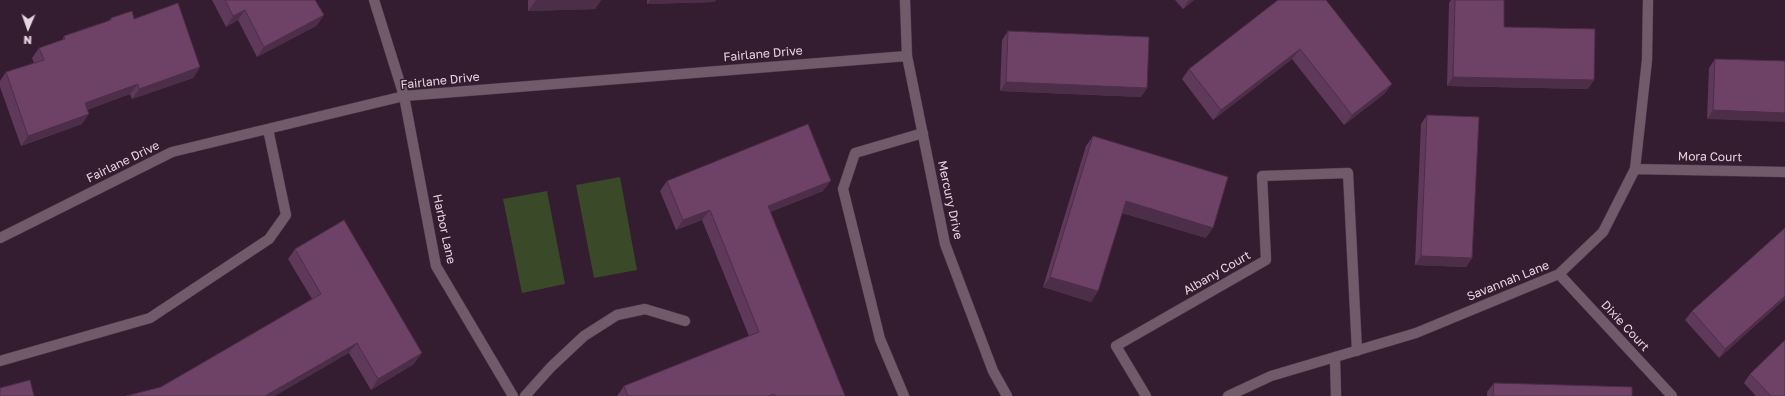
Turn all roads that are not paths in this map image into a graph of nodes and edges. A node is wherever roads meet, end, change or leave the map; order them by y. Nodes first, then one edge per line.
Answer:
1 (374, 0) edge
2 (905, 0) edge
3 (1648, 0) edge
4 (907, 56) junction
5 (404, 96) junction
6 (268, 129) junction
7 (923, 133) junction
8 (1635, 169) junction
9 (1785, 172) edge
10 (0, 238) edge
11 (1559, 274) junction
12 (685, 320) dead end
13 (1357, 351) junction
14 (1335, 358) junction
15 (0, 361) edge
16 (513, 396) edge
17 (525, 396) edge
18 (904, 396) edge
19 (1007, 396) edge
20 (1146, 396) edge
21 (1228, 396) edge
22 (1336, 396) edge
23 (1672, 396) edge

1 - 5 street, Harbor Lane
2 - 4 street, Mercury Drive
3 - 8 street, Savannah Lane
4 - 5 street, Fairlane Drive
4 - 7 street, Mercury Drive
5 - 6 street, Fairlane Drive
5 - 16 street, Harbor Lane
6 - 10 street, Fairlane Drive
6 - 15 street
7 - 18 street
7 - 19 street, Mercury Drive
8 - 9 street, Mora Court
8 - 11 street, Savannah Lane
11 - 13 street, Savannah Lane
11 - 23 street, Dixie Court
12 - 17 street
13 - 14 street, Savannah Lane
13 - 20 street, Albany Court
14 - 21 street, Savannah Lane
14 - 22 street

